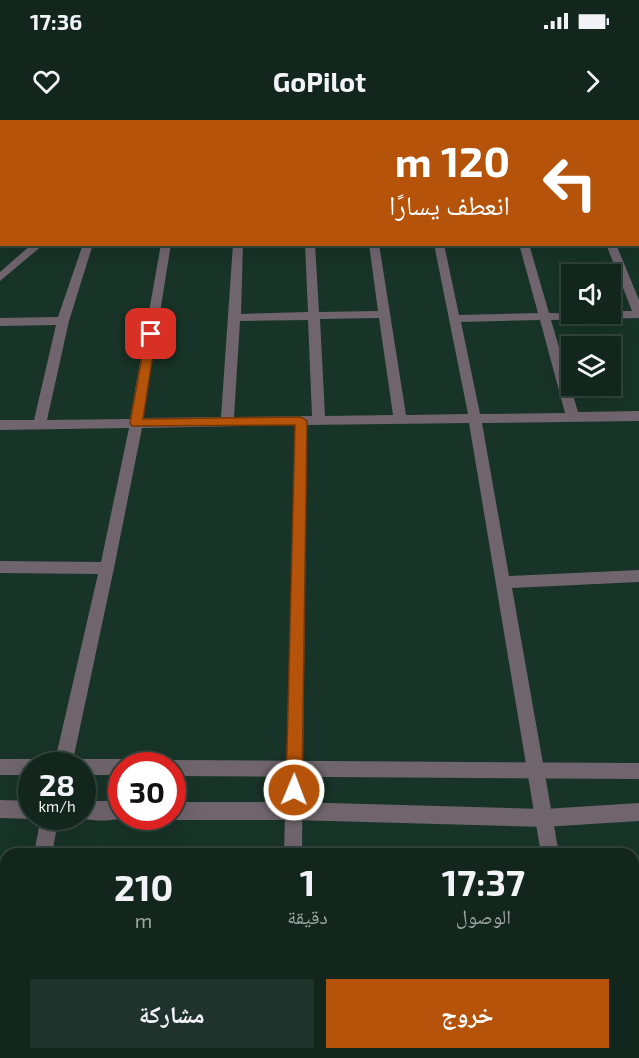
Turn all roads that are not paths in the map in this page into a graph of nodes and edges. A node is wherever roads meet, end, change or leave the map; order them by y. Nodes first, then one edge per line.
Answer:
1 (37, 246) edge
2 (87, 246) edge
3 (166, 246) edge
4 (238, 246) edge
5 (310, 246) edge
6 (374, 246) edge
7 (439, 246) edge
8 (525, 246) edge
9 (612, 246) edge
10 (0, 278) edge
11 (385, 314) junction
12 (314, 316) junction
13 (546, 317) junction
14 (236, 318) junction
15 (455, 320) junction
16 (63, 321) junction
17 (0, 322) edge
18 (639, 416) edge
19 (573, 417) junction
20 (475, 419) junction
21 (400, 420) junction
22 (301, 421) junction
23 (319, 421) junction
24 (227, 422) junction
25 (136, 423) junction
26 (39, 424) junction
27 (0, 425) edge
28 (0, 567) edge
29 (107, 568) junction
30 (639, 576) edge
31 (505, 582) junction
32 (66, 752) edge
33 (0, 767) edge
34 (18, 767) edge
35 (186, 768) edge
36 (294, 768) junction
37 (534, 768) junction
38 (639, 771) edge
39 (0, 809) edge
40 (18, 810) edge
41 (186, 811) edge
42 (293, 811) junction
43 (639, 812) edge
44 (544, 818) junction
45 (48, 830) edge
46 (45, 848) edge
47 (293, 848) edge
48 (549, 848) edge

1 - 10 street
2 - 16 street
3 - 25 street
4 - 14 street
5 - 12 street
6 - 11 street
7 - 15 street
8 - 13 street
9 - 13 street
11 - 12 street
11 - 21 street
12 - 14 street
12 - 23 street
13 - 15 street
13 - 19 street
14 - 24 street
15 - 20 street
16 - 17 street
16 - 26 street
18 - 19 street
19 - 20 street
20 - 21 street
20 - 31 street
21 - 23 street
22 - 23 street
22 - 24 street
22 - 36 street
24 - 25 street
25 - 26 street
25 - 29 street
26 - 27 street
28 - 29 street
29 - 32 street
30 - 31 street
31 - 37 street
33 - 34 street
35 - 36 street
36 - 37 street
36 - 42 street
37 - 38 street
37 - 44 street
39 - 40 street
41 - 42 street
42 - 44 street
42 - 47 street
43 - 44 street
44 - 48 street
45 - 46 street

